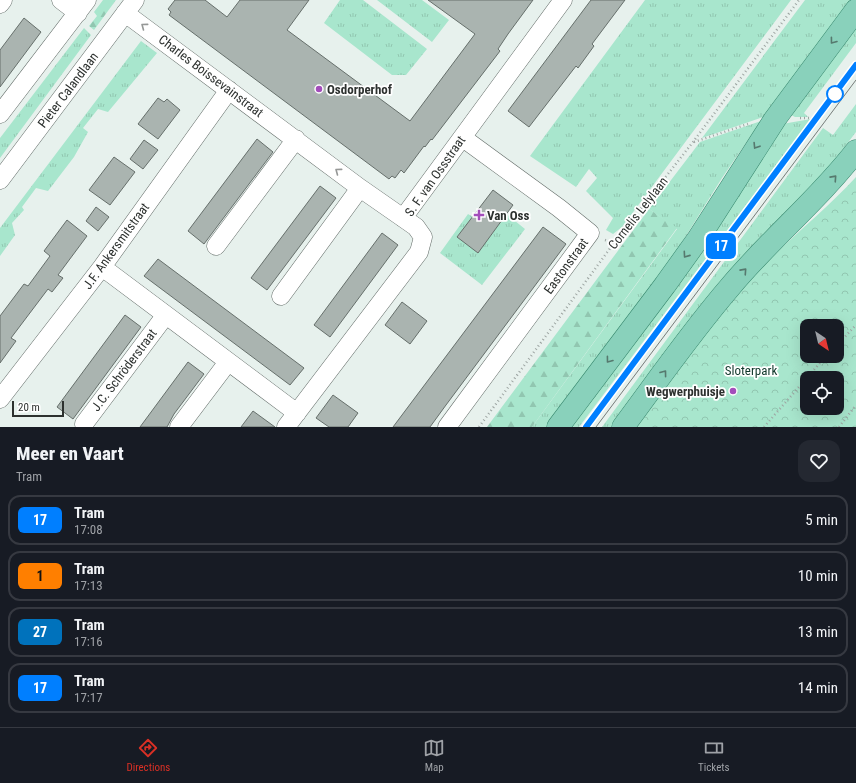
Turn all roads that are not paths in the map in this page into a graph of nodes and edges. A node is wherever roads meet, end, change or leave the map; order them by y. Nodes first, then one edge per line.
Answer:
1 (3, 0) edge
2 (61, 0) edge
3 (564, 0) edge
4 (0, 4) edge
5 (82, 6) edge
6 (130, 6) edge
7 (856, 10) edge
8 (229, 90) junction
9 (0, 114) edge
10 (463, 138) junction
11 (296, 139) junction
12 (856, 151) edge
13 (0, 180) edge
14 (360, 188) junction
15 (403, 218) junction
16 (216, 246) dead end
17 (102, 267) junction
18 (280, 296) dead end
19 (165, 316) junction
20 (228, 362) junction
21 (0, 399) edge
22 (297, 412) junction
23 (84, 424) dead end
24 (179, 427) edge
25 (286, 427) edge
26 (447, 427) edge
27 (558, 427) edge
28 (623, 427) edge

1 - 4 street
2 - 5 street
3 - 10 street, S. F. van Ossstraat
5 - 9 street
8 -> 6 street, Charles Boissevainstraat
6 - 13 street, Pieter Calandlaan
7 -> 27 main road
8 - 11 street, Charles Boissevainstraat
8 - 17 street, J.F. Ankersmitstraat
10 - 15 street, S. F. van Ossstraat
10 - 26 street, Eastonstraat
14 -> 11 street, Charles Boissevainstraat
11 - 16 street
28 -> 12 main road
14 - 15 street, Charles Boissevainstraat
14 - 18 street
15 - 22 street, S. F. van Ossstraat
17 - 19 street, J.C. Schröderstraat
17 - 21 street, J.F. Ankersmitstraat
19 - 20 street, J.C. Schröderstraat
19 - 23 street, J.C. Schröderstraat
20 - 22 street, J.C. Schröderstraat
20 - 24 street
22 - 25 street, S. F. van Ossstraat

